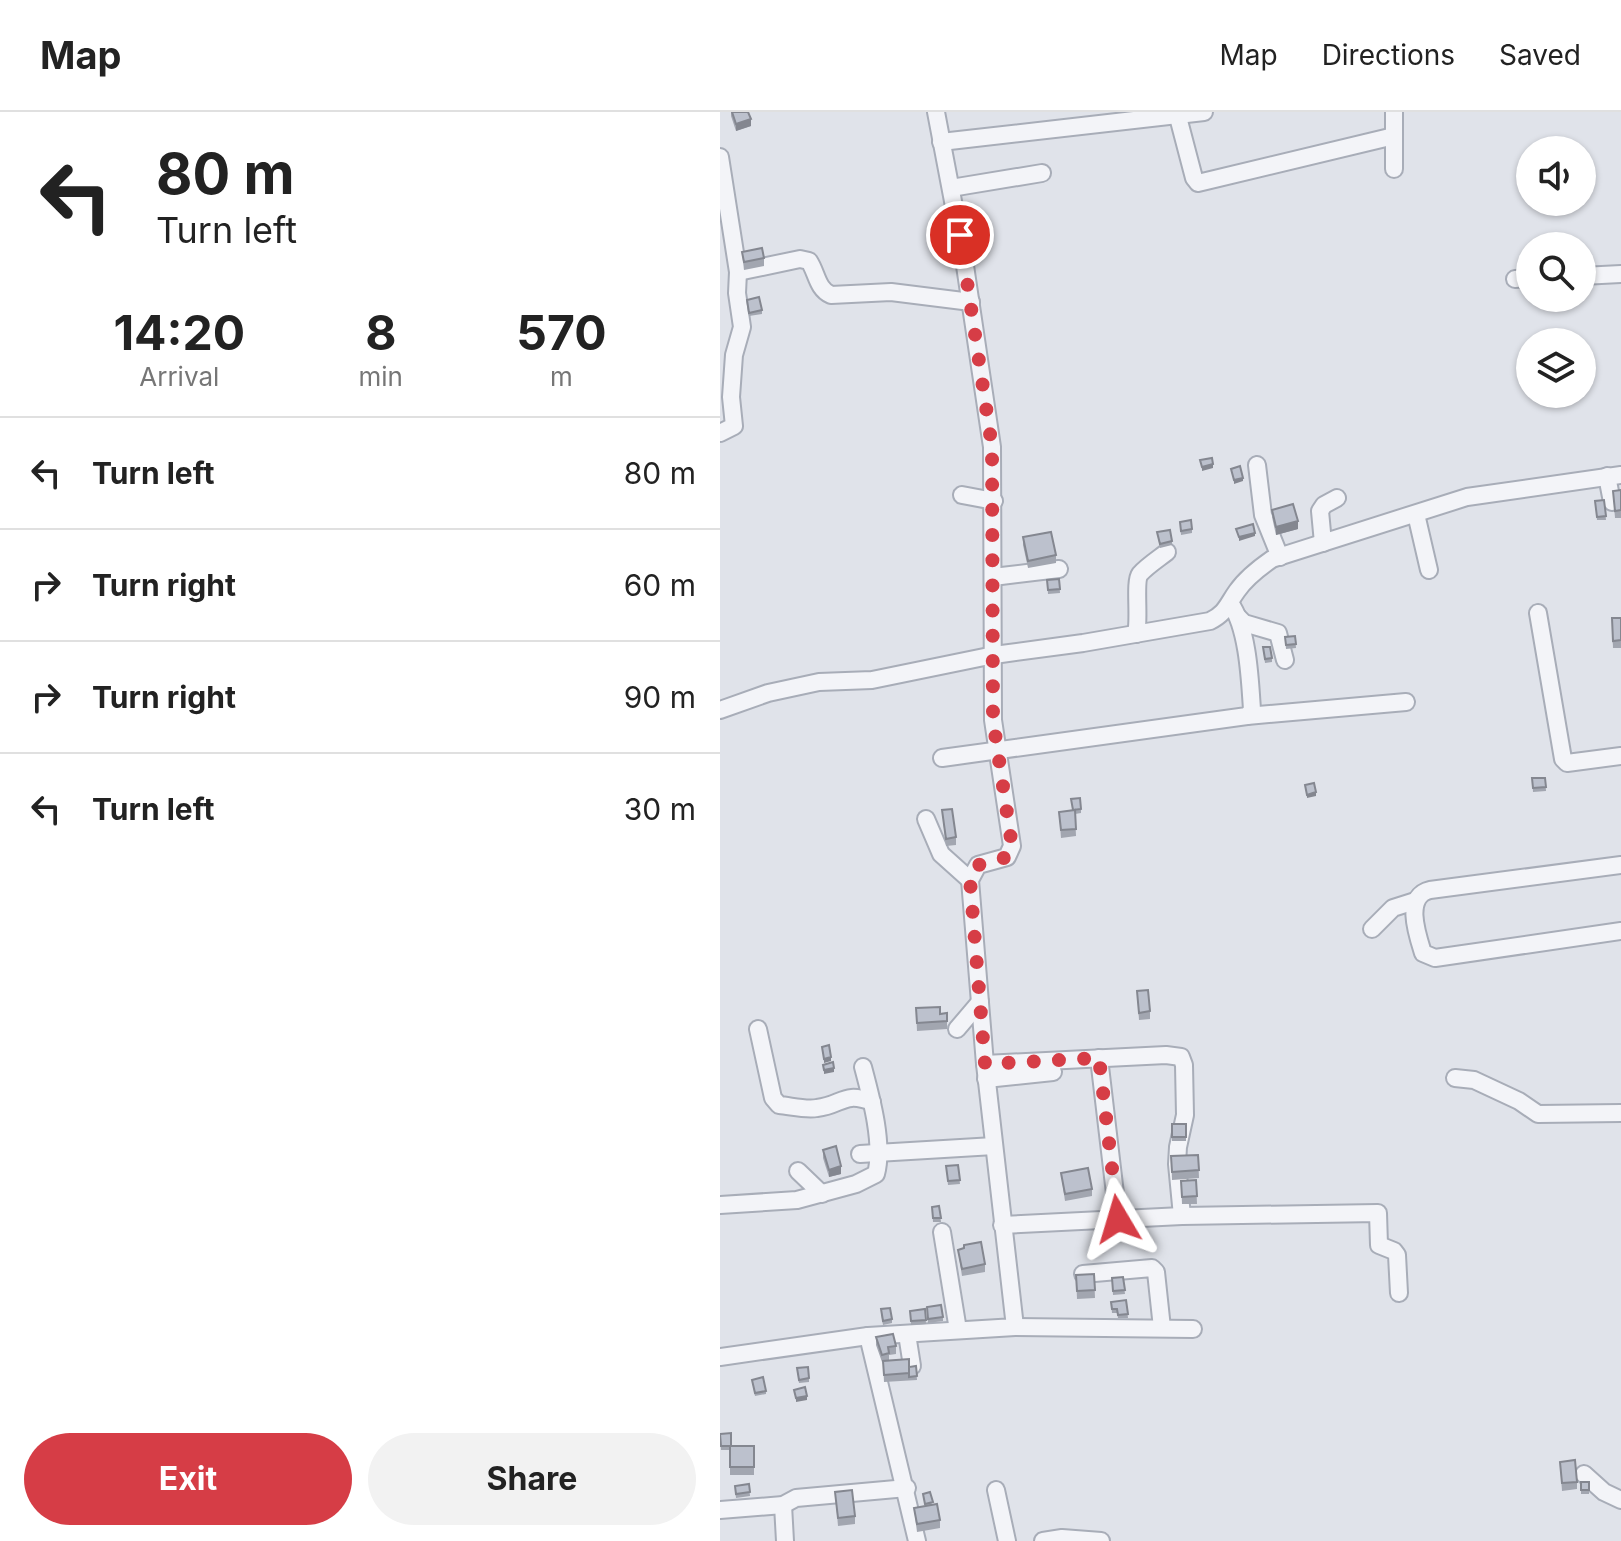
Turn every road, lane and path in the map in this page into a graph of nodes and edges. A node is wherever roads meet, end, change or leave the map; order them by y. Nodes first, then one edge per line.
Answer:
1 (936, 112) edge
2 (1204, 112) edge
3 (1394, 112) edge
4 (1178, 117) junction
5 (1394, 136) junction
6 (941, 142) junction
7 (720, 157) edge
8 (1394, 169) dead end
9 (1042, 173) dead end
10 (951, 188) junction
11 (731, 267) edge
12 (1621, 274) edge
13 (1596, 275) edge
14 (971, 302) junction
15 (720, 433) edge
16 (1257, 465) dead end
17 (1614, 475) edge
18 (962, 495) dead end
19 (1337, 498) dead end
20 (994, 501) junction
21 (1612, 502) edge
22 (1416, 514) junction
23 (1323, 543) junction
24 (1167, 552) dead end
25 (1280, 557) junction
26 (1059, 569) dead end
27 (1429, 570) dead end
28 (993, 577) junction
29 (1234, 610) junction
30 (1538, 613) dead end
31 (1136, 634) junction
32 (994, 655) junction
33 (1285, 660) dead end
34 (1406, 702) dead end
35 (720, 710) edge
36 (1247, 716) junction
37 (997, 751) junction
38 (1621, 756) edge
39 (942, 758) dead end
40 (926, 819) dead end
41 (1621, 865) edge
42 (970, 880) junction
43 (1415, 901) junction
44 (1372, 929) dead end
45 (1621, 931) edge
46 (980, 1002) junction
47 (758, 1029) dead end
48 (957, 1029) dead end
49 (1099, 1058) junction
50 (863, 1067) dead end
51 (986, 1072) junction
52 (1053, 1072) dead end
53 (1455, 1078) dead end
54 (872, 1102) junction
55 (1621, 1113) edge
56 (994, 1146) junction
57 (878, 1152) junction
58 (860, 1154) dead end
59 (798, 1171) dead end
60 (822, 1194) junction
61 (720, 1205) edge
62 (1182, 1216) junction
63 (1118, 1219) junction
64 (1002, 1225) junction
65 (942, 1232) dead end
66 (1083, 1274) edge
67 (1399, 1293) dead end
68 (1015, 1327) junction
69 (1162, 1328) junction
70 (1193, 1329) dead end
71 (958, 1330) junction
72 (907, 1334) junction
73 (868, 1336) junction
74 (720, 1357) edge
75 (912, 1366) edge
76 (1584, 1474) dead end
77 (907, 1488) junction
78 (996, 1490) dead end
79 (1621, 1500) edge
80 (783, 1505) junction
81 (720, 1510) edge
82 (785, 1541) edge
83 (917, 1541) edge
84 (1007, 1541) edge
85 (1043, 1541) edge
86 (1101, 1541) edge

1 - 6 street
2 - 4 street
3 - 5 street
4 - 5 street
4 - 6 street
5 - 8 street
6 - 10 street
7 - 11 street
9 - 10 street
10 - 14 street
11 - 14 street
11 - 15 street
12 - 13 street
14 - 20 street
16 - 25 street
17 - 21 street
17 - 22 street
18 - 20 street
19 - 23 street
20 - 28 street
22 - 23 street
22 - 27 street
23 - 25 street
24 - 31 street
25 - 29 street
26 - 28 street
28 - 32 street
29 - 31 street
29 - 33 street
29 - 36 street
30 - 38 street
31 - 32 street
32 - 35 street
32 - 37 street
34 - 36 street
36 - 37 street
37 - 39 street
37 - 42 street
40 - 42 street
41 - 43 street
42 - 46 street
43 - 44 street
43 - 45 street
46 - 48 street
46 - 51 street
47 - 54 street
49 - 51 street
49 - 62 street
49 - 63 street
50 - 54 street
51 - 52 street
51 - 56 street
53 - 55 street
54 - 57 street
56 - 57 street
56 - 64 street
57 - 58 street
57 - 60 street
59 - 60 street
60 - 61 street
62 - 63 street
62 - 67 street
63 - 64 street
64 - 68 street
65 - 71 street
66 - 69 street
68 - 69 street
68 - 71 street
69 - 70 street
71 - 72 street
72 - 73 street
72 - 75 street
73 - 74 street
73 - 77 street
76 - 79 street
77 - 80 street
77 - 83 street
78 - 84 street
80 - 81 street
80 - 82 street
85 - 86 street

